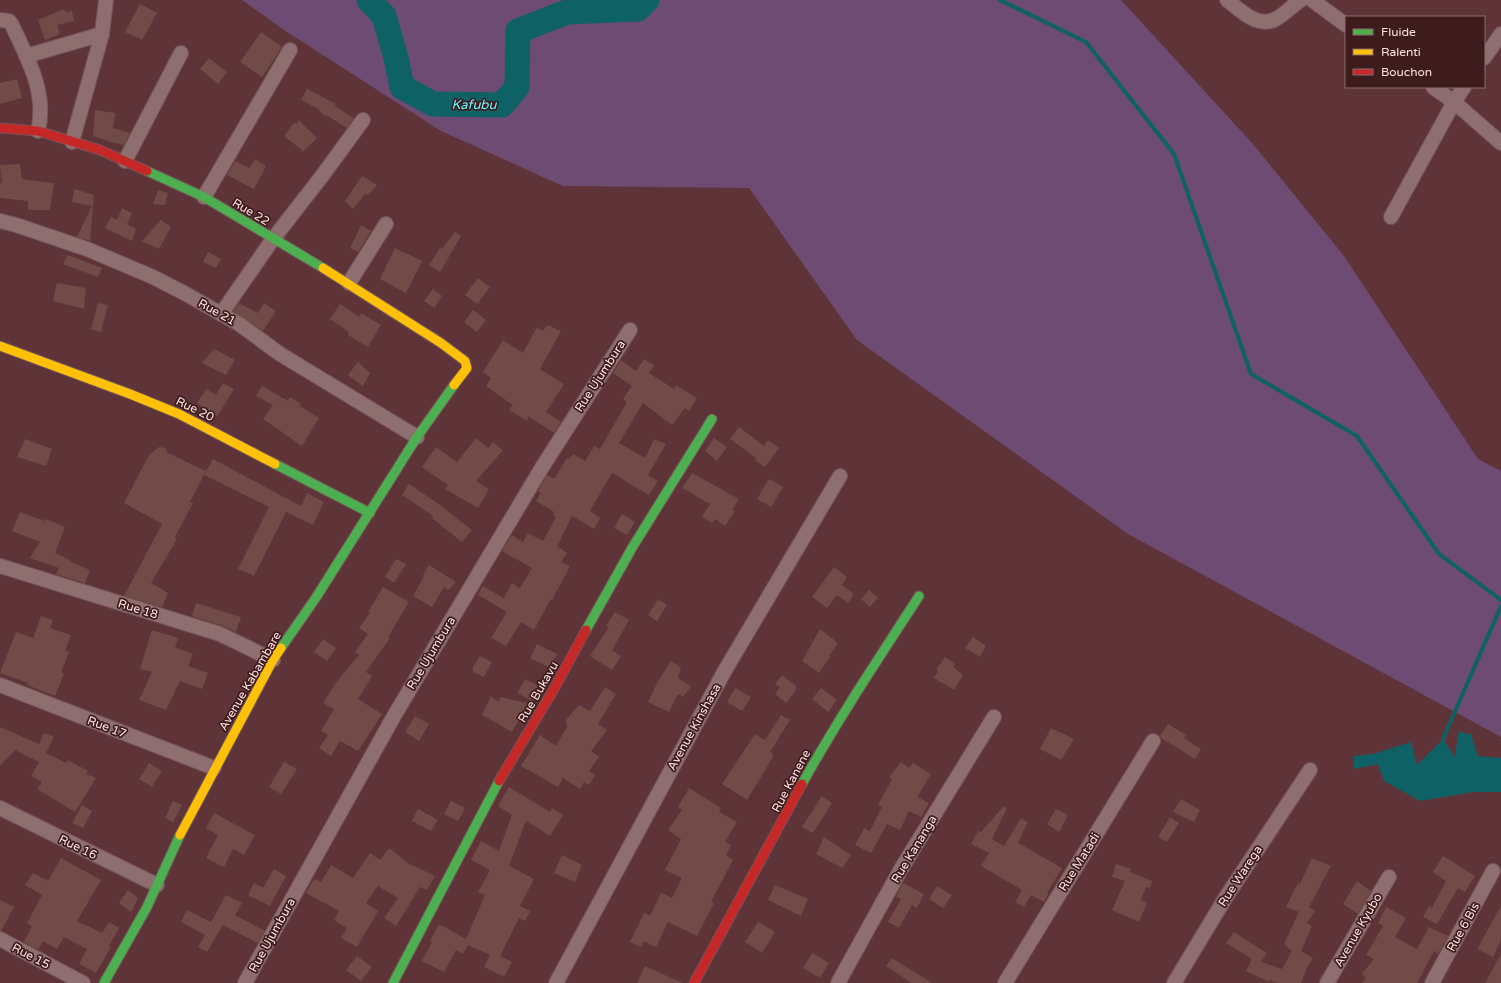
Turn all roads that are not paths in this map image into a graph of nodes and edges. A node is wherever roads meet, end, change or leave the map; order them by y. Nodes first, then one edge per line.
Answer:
1 (106, 0) edge
2 (1227, 0) edge
3 (1301, 0) edge
4 (1312, 0) edge
5 (0, 20) edge
6 (1345, 24) edge
7 (102, 34) junction
8 (1501, 34) edge
9 (290, 50) dead end
10 (181, 53) dead end
11 (26, 56) junction
12 (1485, 57) edge
13 (1434, 88) edge
14 (1463, 88) edge
15 (1454, 102) junction
16 (363, 120) dead end
17 (0, 128) edge
18 (38, 131) junction
19 (72, 142) junction
20 (1501, 143) edge
21 (125, 161) junction
22 (204, 197) junction
23 (1391, 217) dead end
24 (0, 221) edge
25 (386, 224) dead end
26 (273, 239) junction
27 (348, 283) junction
28 (221, 314) junction
29 (630, 330) dead end
30 (0, 346) edge
31 (467, 365) joint
32 (712, 419) dead end
33 (417, 437) junction
34 (840, 476) dead end
35 (370, 513) junction
36 (0, 566) edge
37 (919, 596) dead end
38 (273, 660) junction
39 (0, 685) edge
40 (994, 717) dead end
41 (1153, 741) dead end
42 (214, 768) junction
43 (1310, 770) dead end
44 (0, 808) edge
45 (1493, 871) dead end
46 (1390, 877) dead end
47 (157, 885) junction
48 (0, 940) edge
49 (83, 983) edge
50 (104, 983) edge
51 (245, 983) edge
52 (393, 983) edge
53 (556, 983) edge
54 (694, 983) edge
55 (838, 983) edge
56 (1004, 983) edge
57 (1174, 983) edge
58 (1327, 983) edge
59 (1432, 983) edge

1 - 7 street
2 - 3 street
4 - 6 street
5 - 11 street
7 - 11 street
7 - 19 street
8 - 12 street
9 - 22 street
10 - 21 street
11 - 18 street
13 - 15 street
14 - 15 street
15 - 20 street
15 - 23 street
16 - 26 street
17 - 18 street, Rue 22
18 - 19 street, Rue 22
19 - 21 street, Rue 22
21 - 22 street, Rue 22
22 - 26 street, Rue 22
24 - 28 street, Rue 21
25 - 27 street
26 - 27 street, Rue 22
26 - 28 street
27 - 31 street, Rue 22
28 - 33 street, Rue 21
29 - 51 street, Rue Ujumbura
30 - 35 street, Rue 20
31 - 33 street, Avenue Kabambare
32 - 52 street, Rue Bukavu
33 - 35 street, Avenue Kabambare
34 - 53 street, Avenue Kinshasa
35 - 38 street, Avenue Kabambare
36 - 38 street, Rue 18
37 - 54 street, Rue Kanene
38 - 42 street, Avenue Kabambare
39 - 42 street, Rue 17
40 - 55 street, Rue Kananga
41 - 56 street, Rue Matadi
42 - 47 street, Avenue Kabambare
43 - 57 street, Rue Warega
44 - 47 street, Rue 16
45 - 59 street, Rue 6 Bis
46 - 58 street, Avenue Kyubo
47 - 50 street, Avenue Kabambare
48 - 49 street, Rue 15

